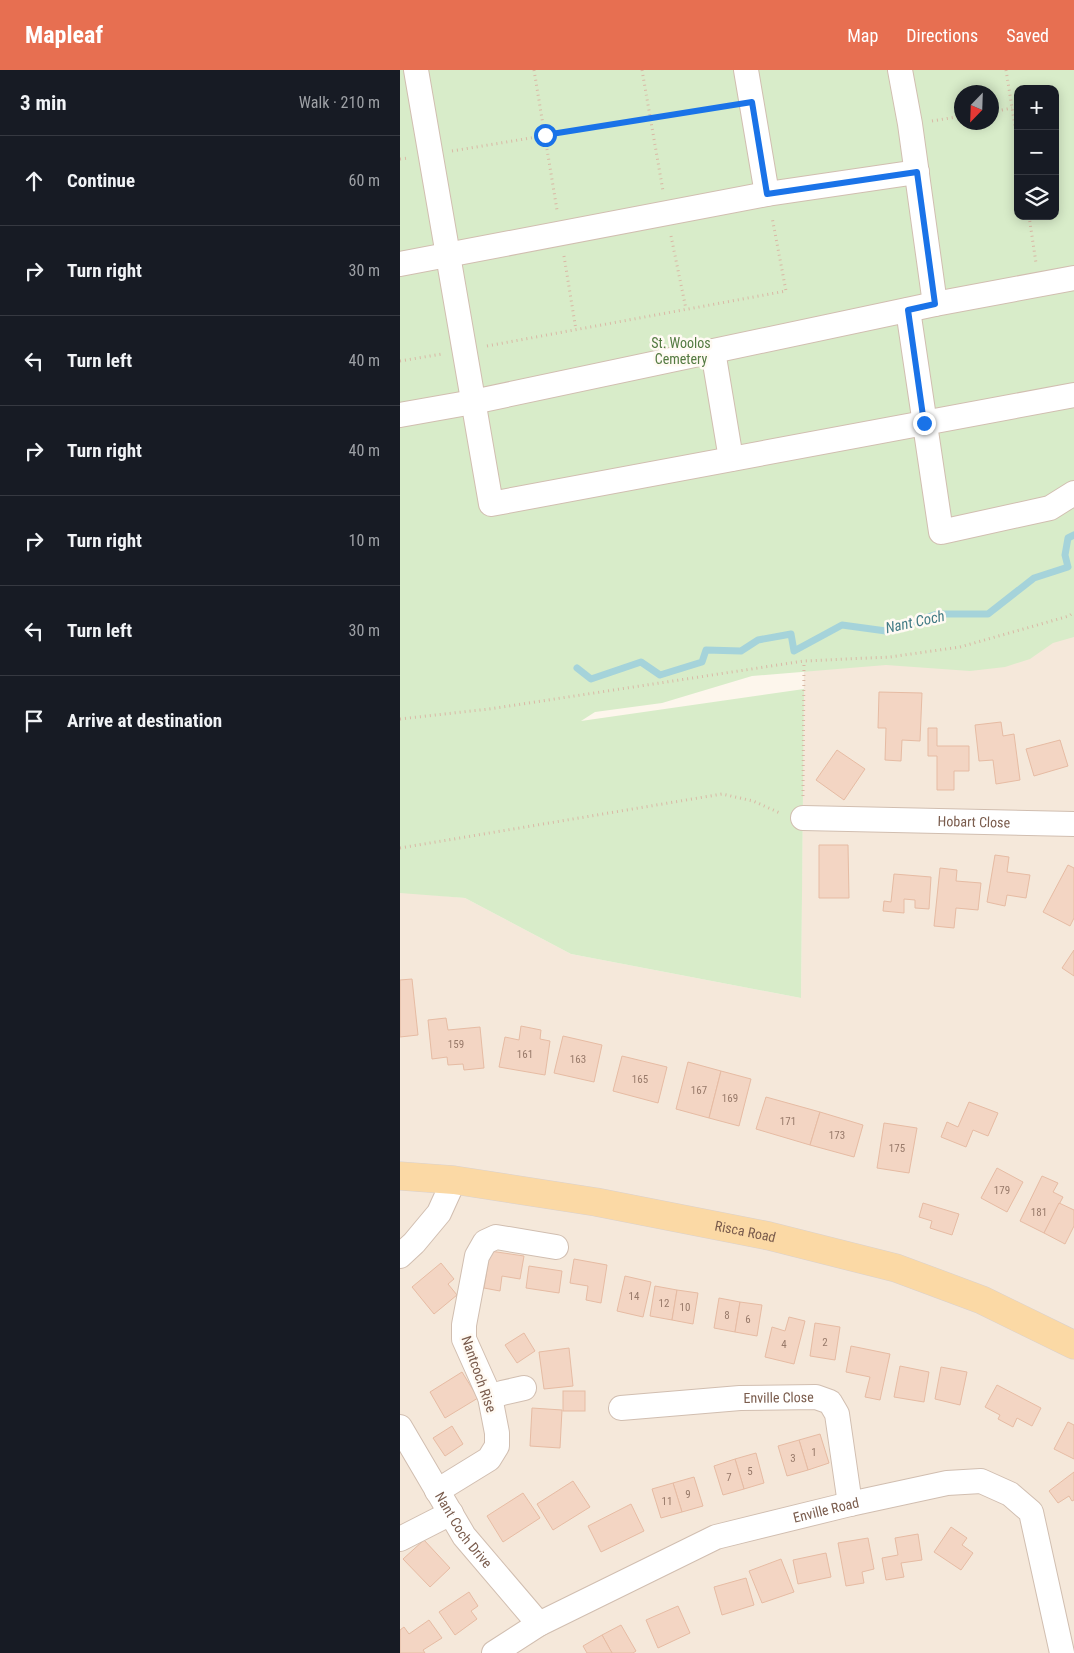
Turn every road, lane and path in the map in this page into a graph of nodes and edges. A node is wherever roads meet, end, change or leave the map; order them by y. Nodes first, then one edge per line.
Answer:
1 (416, 70) edge
2 (534, 70) edge
3 (746, 70) edge
4 (900, 70) edge
5 (1006, 70) edge
6 (752, 102) junction
7 (1012, 108) junction
8 (999, 111) edge
9 (954, 117) edge
10 (910, 124) junction
11 (1016, 130) edge
12 (545, 135) junction
13 (431, 154) junction
14 (400, 159) edge
15 (917, 172) junction
16 (767, 194) junction
17 (1030, 220) edge
18 (560, 234) junction
19 (448, 255) junction
20 (400, 264) edge
21 (1074, 278) edge
22 (1040, 284) junction
23 (935, 304) junction
24 (908, 310) junction
25 (576, 330) junction
26 (464, 350) junction
27 (713, 351) junction
28 (400, 361) edge
29 (1074, 395) edge
30 (473, 402) junction
31 (400, 414) edge
32 (924, 423) junction
33 (731, 459) junction
34 (1074, 493) edge
35 (1074, 612) edge
36 (804, 661) junction
37 (400, 718) edge
38 (803, 818) junction
39 (1074, 824) edge
40 (400, 848) edge
41 (400, 1176) edge
42 (454, 1180) junction
43 (556, 1247) dead end
44 (400, 1256) edge
45 (1074, 1345) edge
46 (524, 1388) dead end
47 (490, 1397) junction
48 (622, 1408) dead end
49 (400, 1427) edge
50 (437, 1491) junction
51 (850, 1504) junction
52 (451, 1513) junction
53 (400, 1539) edge
54 (539, 1624) junction
55 (494, 1653) edge
56 (1062, 1653) edge

1 - 13 street
2 - 12 path
3 - 6 street
4 - 10 street
5 - 7 path
6 - 12 path
6 - 16 street
7 - 8 path
7 - 11 path
9 - 10 path
10 - 15 street
12 - 13 path
12 - 18 path
13 - 14 path
13 - 19 street
15 - 16 street
15 - 23 street
16 - 18 street
16 - 25 path
17 - 22 path
18 - 19 street
18 - 25 path
19 - 20 street
19 - 26 street
21 - 22 street
22 - 23 street
23 - 24 street
24 - 27 street
24 - 32 street
25 - 26 path
26 - 28 path
26 - 30 street
27 - 30 street
27 - 33 street
29 - 32 street
30 - 31 street
30 - 33 street
32 - 33 street
32 - 34 street
35 - 36 path
36 - 37 path
36 - 38 path
38 - 39 street, Hobart Close
38 - 40 path
41 - 42 main road, Risca Road
42 - 44 street
42 - 45 main road, Risca Road
43 - 47 street, Nantcoch Rise
46 - 47 street
47 - 50 street, Nantcoch Rise
48 - 51 street, Enville Close
49 - 50 street, Nant Coch Drive
50 - 52 street, Nant Coch Drive
51 - 54 street, Enville Road
51 - 56 street, Enville Road
52 - 53 street
52 - 54 street, Nant Coch Drive
54 - 55 street, Enville Road

